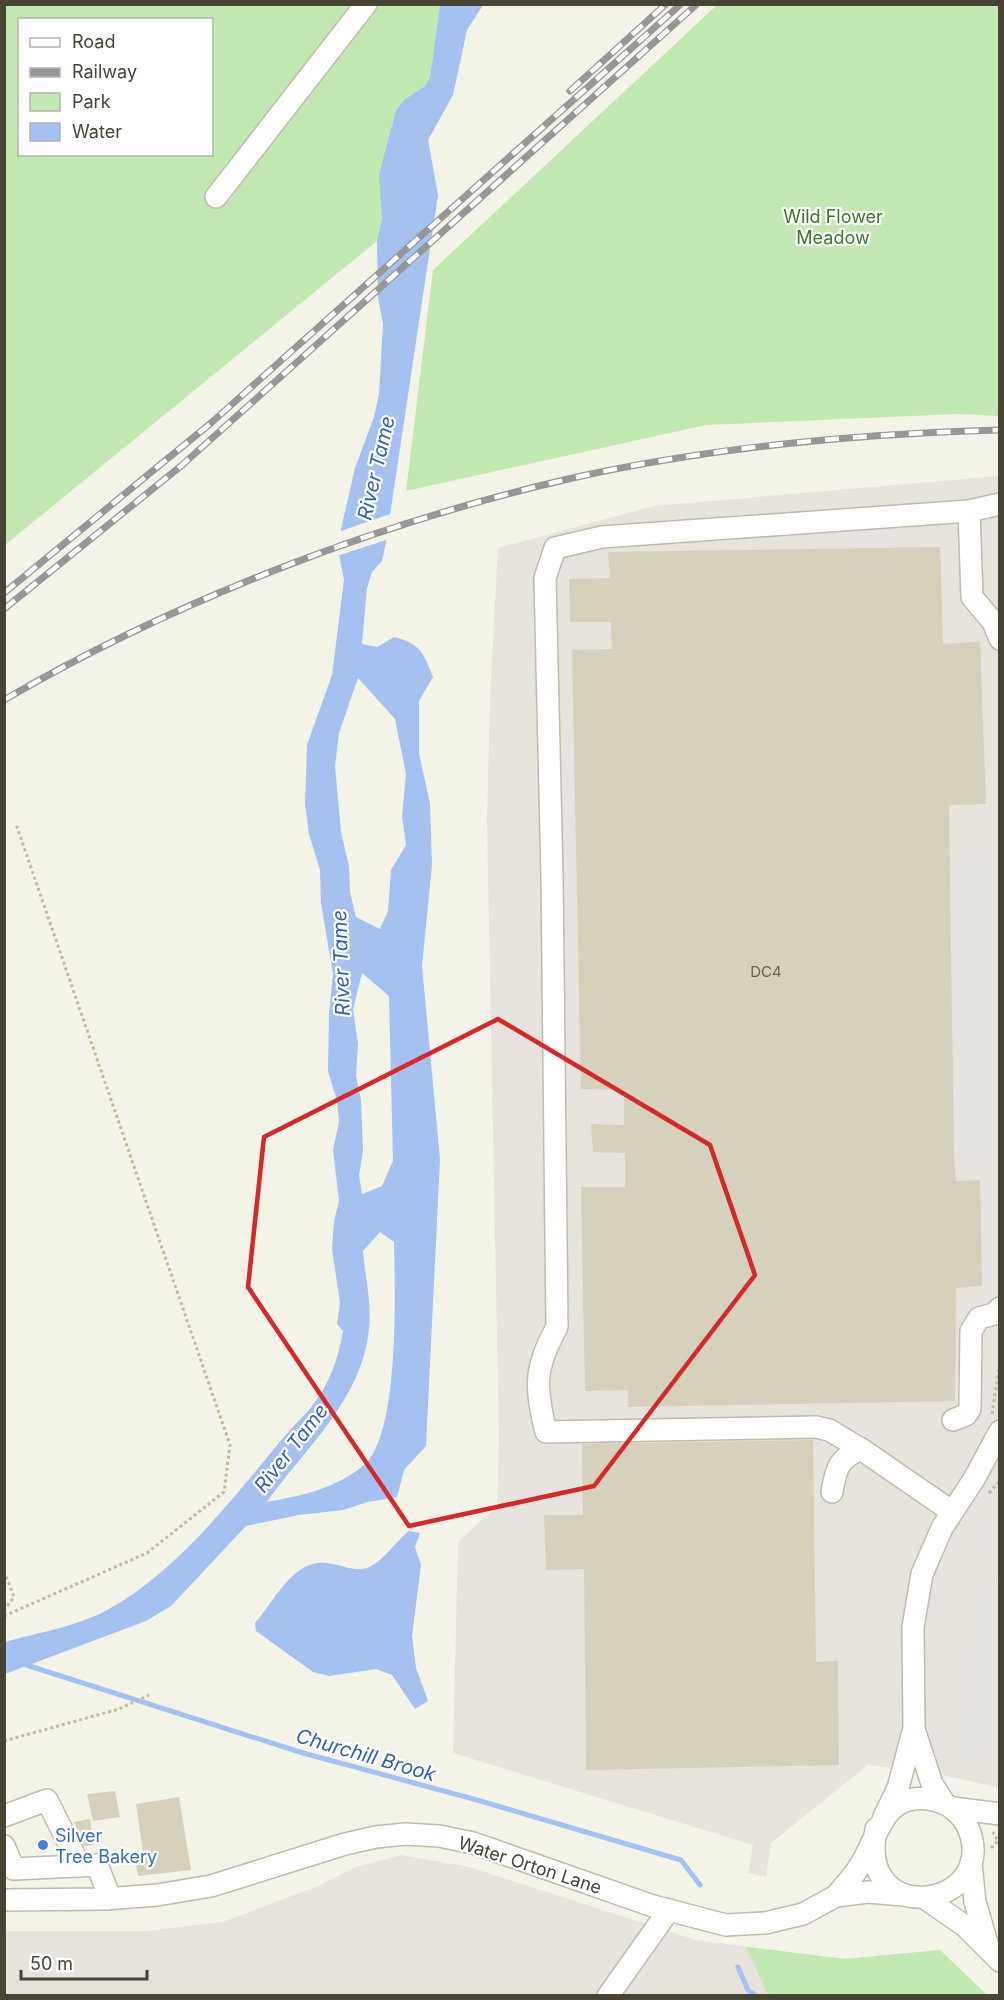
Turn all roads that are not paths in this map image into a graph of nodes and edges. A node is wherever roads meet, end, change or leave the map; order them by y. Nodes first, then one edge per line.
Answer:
1 (366, 4) edge
2 (216, 197) dead end
3 (999, 504) edge
4 (969, 511) junction
5 (999, 639) edge
6 (999, 1308) edge
7 (953, 1420) dead end
8 (999, 1431) edge
9 (861, 1449) junction
10 (999, 1460) edge
11 (974, 1479) junction
12 (832, 1491) dead end
13 (951, 1511) junction
14 (914, 1728) junction
15 (948, 1804) junction
16 (999, 1814) edge
17 (4, 1816) edge
18 (880, 1823) junction
19 (999, 1823) edge
20 (4, 1845) edge
21 (972, 1856) junction
22 (80, 1866) junction
23 (903, 1895) junction
24 (836, 1896) junction
25 (108, 1899) junction
26 (926, 1899) junction
27 (4, 1900) edge
28 (669, 1911) junction
29 (995, 1957) edge
30 (608, 1995) edge

1 - 2 street
3 - 4 street
4 - 5 street
4 - 9 street
6 - 7 street
8 - 11 street
9 - 12 street
9 - 13 street
10 - 11 street
11 - 13 street
13 - 14 street
14 - 15 street
14 - 18 street, Water Orton Lane
15 - 16 street
15 - 18 street
15 - 21 street
17 - 22 street
18 - 23 street
18 - 24 street, Water Orton Lane
19 - 21 street
20 - 22 street
21 - 26 street
21 - 29 street
22 - 25 street
23 - 24 street, Water Orton Lane
23 - 26 street
24 - 28 street, Water Orton Lane
25 - 27 street, Water Orton Lane
25 - 28 street, Water Orton Lane
26 - 29 street
28 - 30 street

